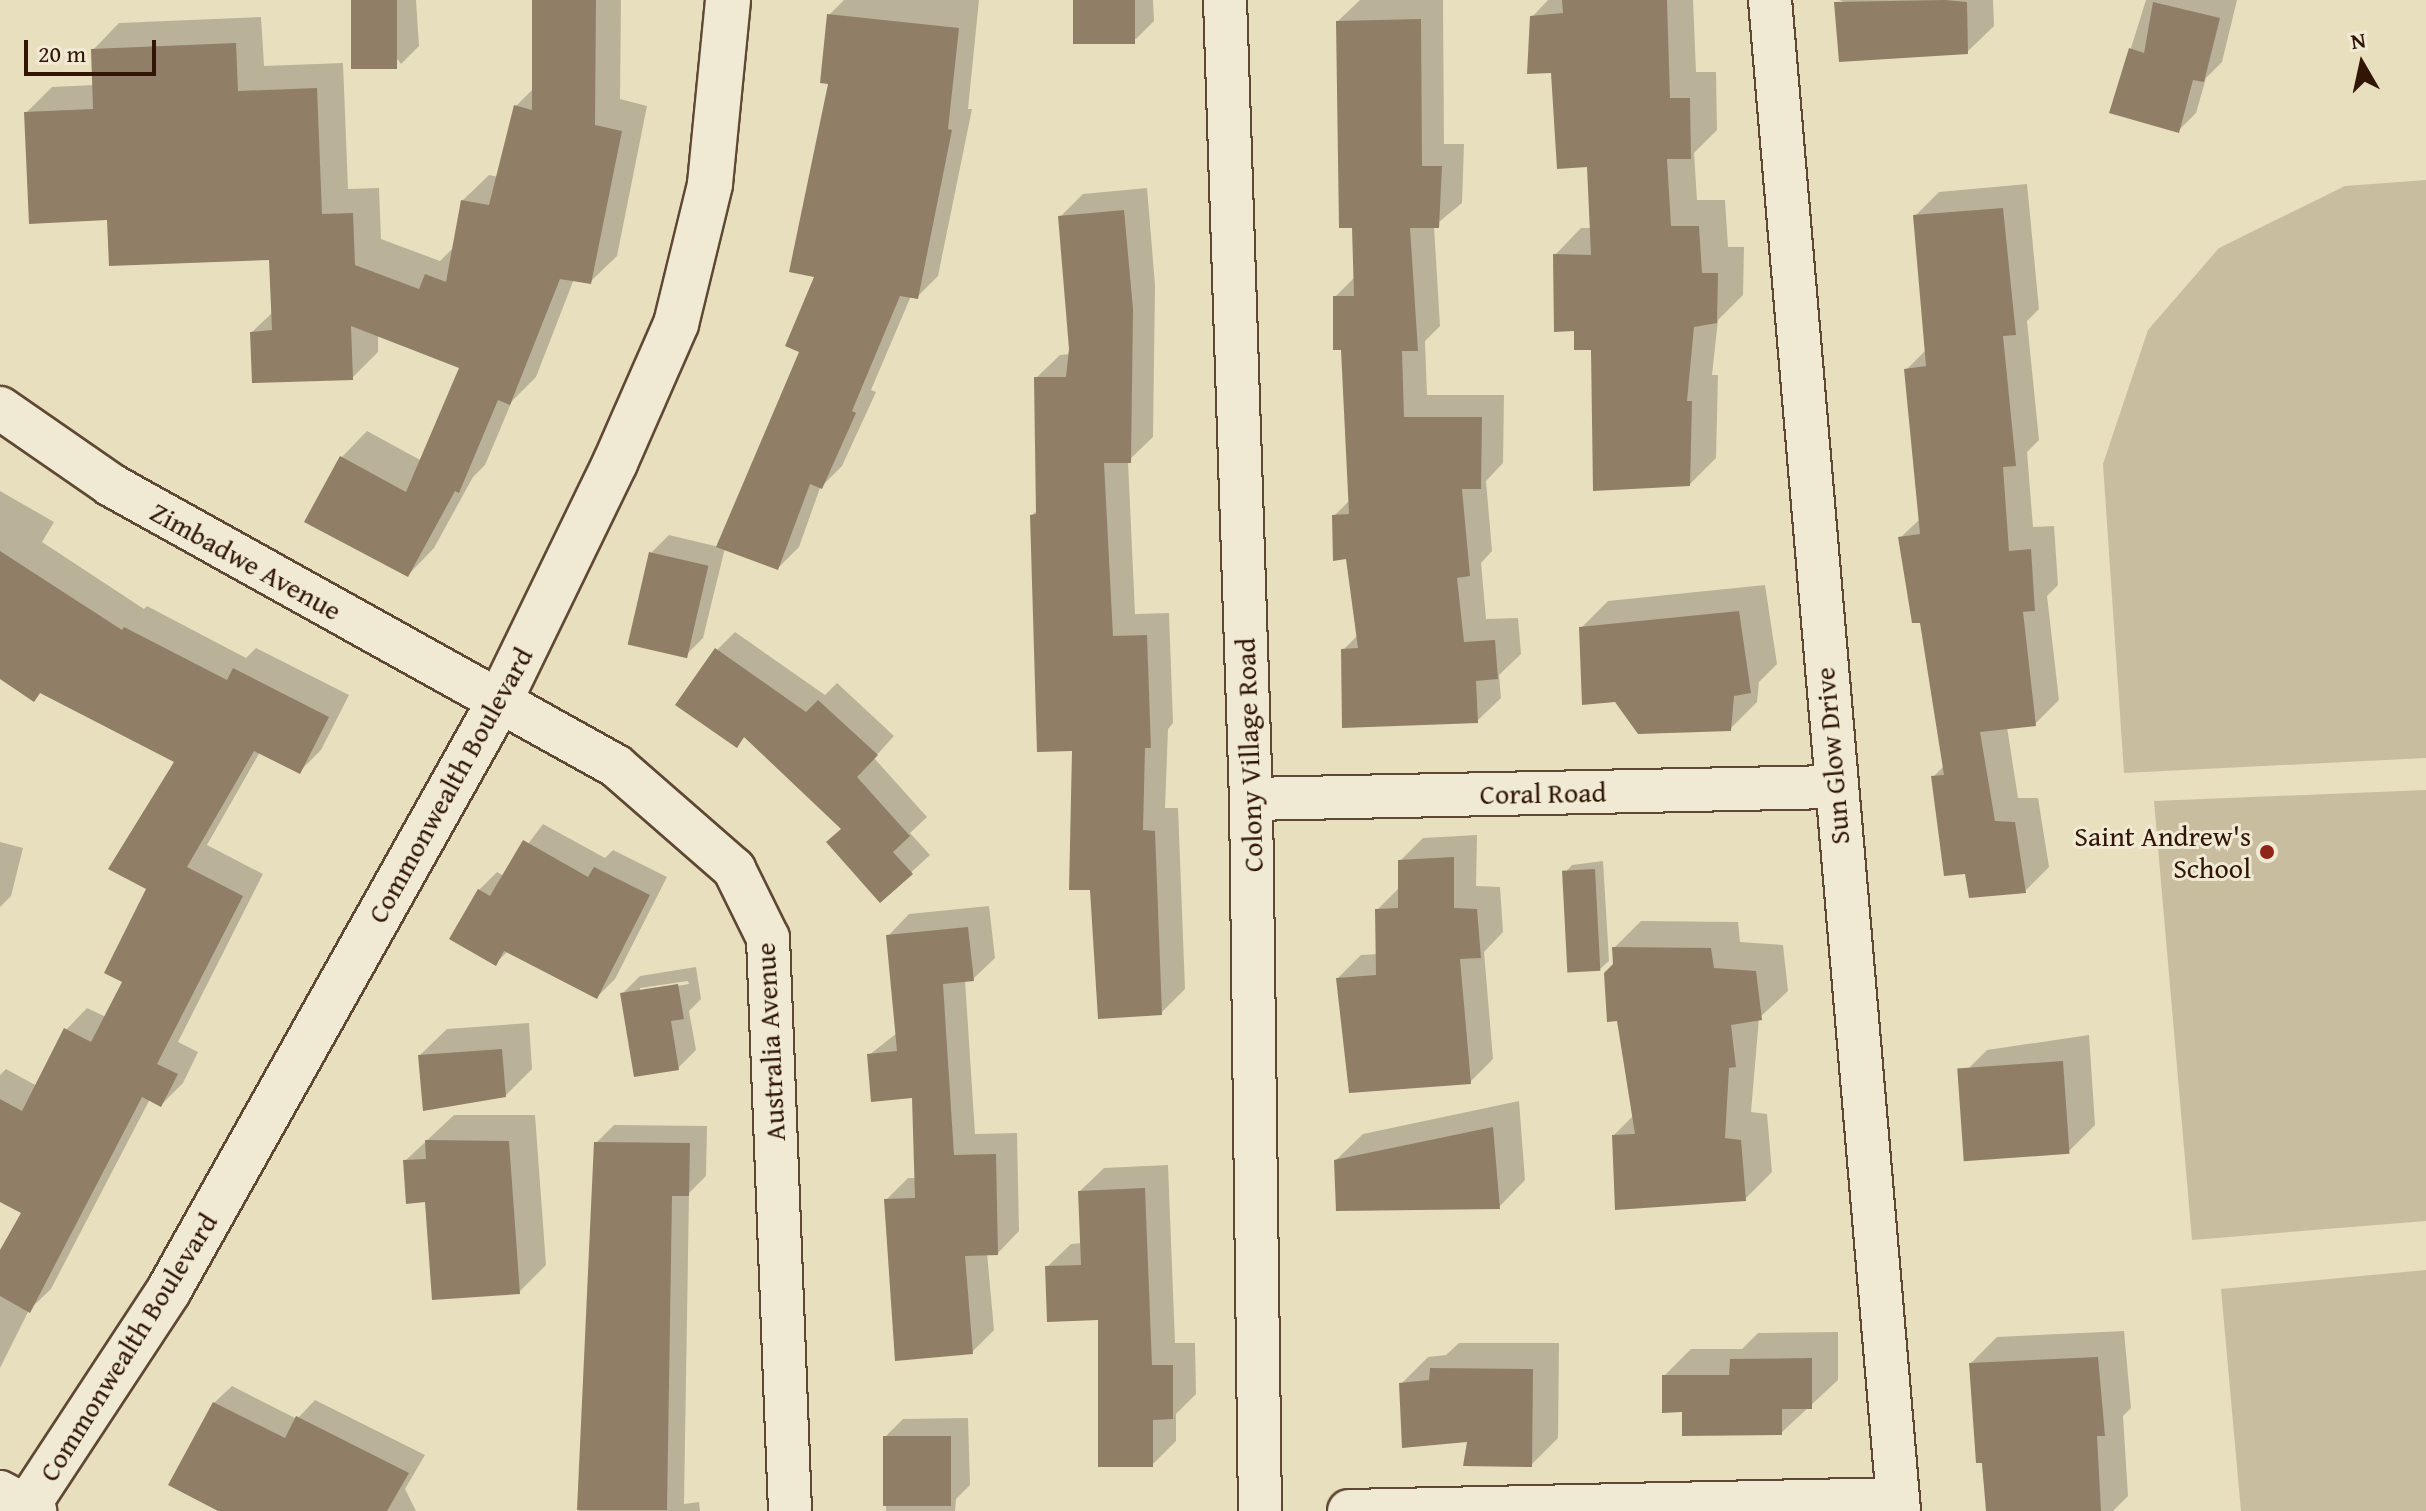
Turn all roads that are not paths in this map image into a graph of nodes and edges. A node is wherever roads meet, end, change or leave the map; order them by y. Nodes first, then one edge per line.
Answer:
1 (728, 0) edge
2 (1225, 0) edge
3 (1770, 0) edge
4 (0, 408) edge
5 (499, 702) junction
6 (1835, 787) junction
7 (1251, 799) junction
8 (22, 1505) edge
9 (1898, 1505) edge
10 (790, 1511) edge
11 (1260, 1511) edge
12 (1349, 1511) edge

1 - 5 street, Commonwealth Boulevard
2 - 7 street, Colony Village Road
3 - 6 street, Sun Glow Drive
4 - 5 street, Zimbadwe Avenue
5 - 8 street, Commonwealth Boulevard
5 - 10 street, Australia Avenue
6 - 7 street, Coral Road
6 - 9 street, Sun Glow Drive
7 - 11 street, Colony Village Road
9 - 12 street

